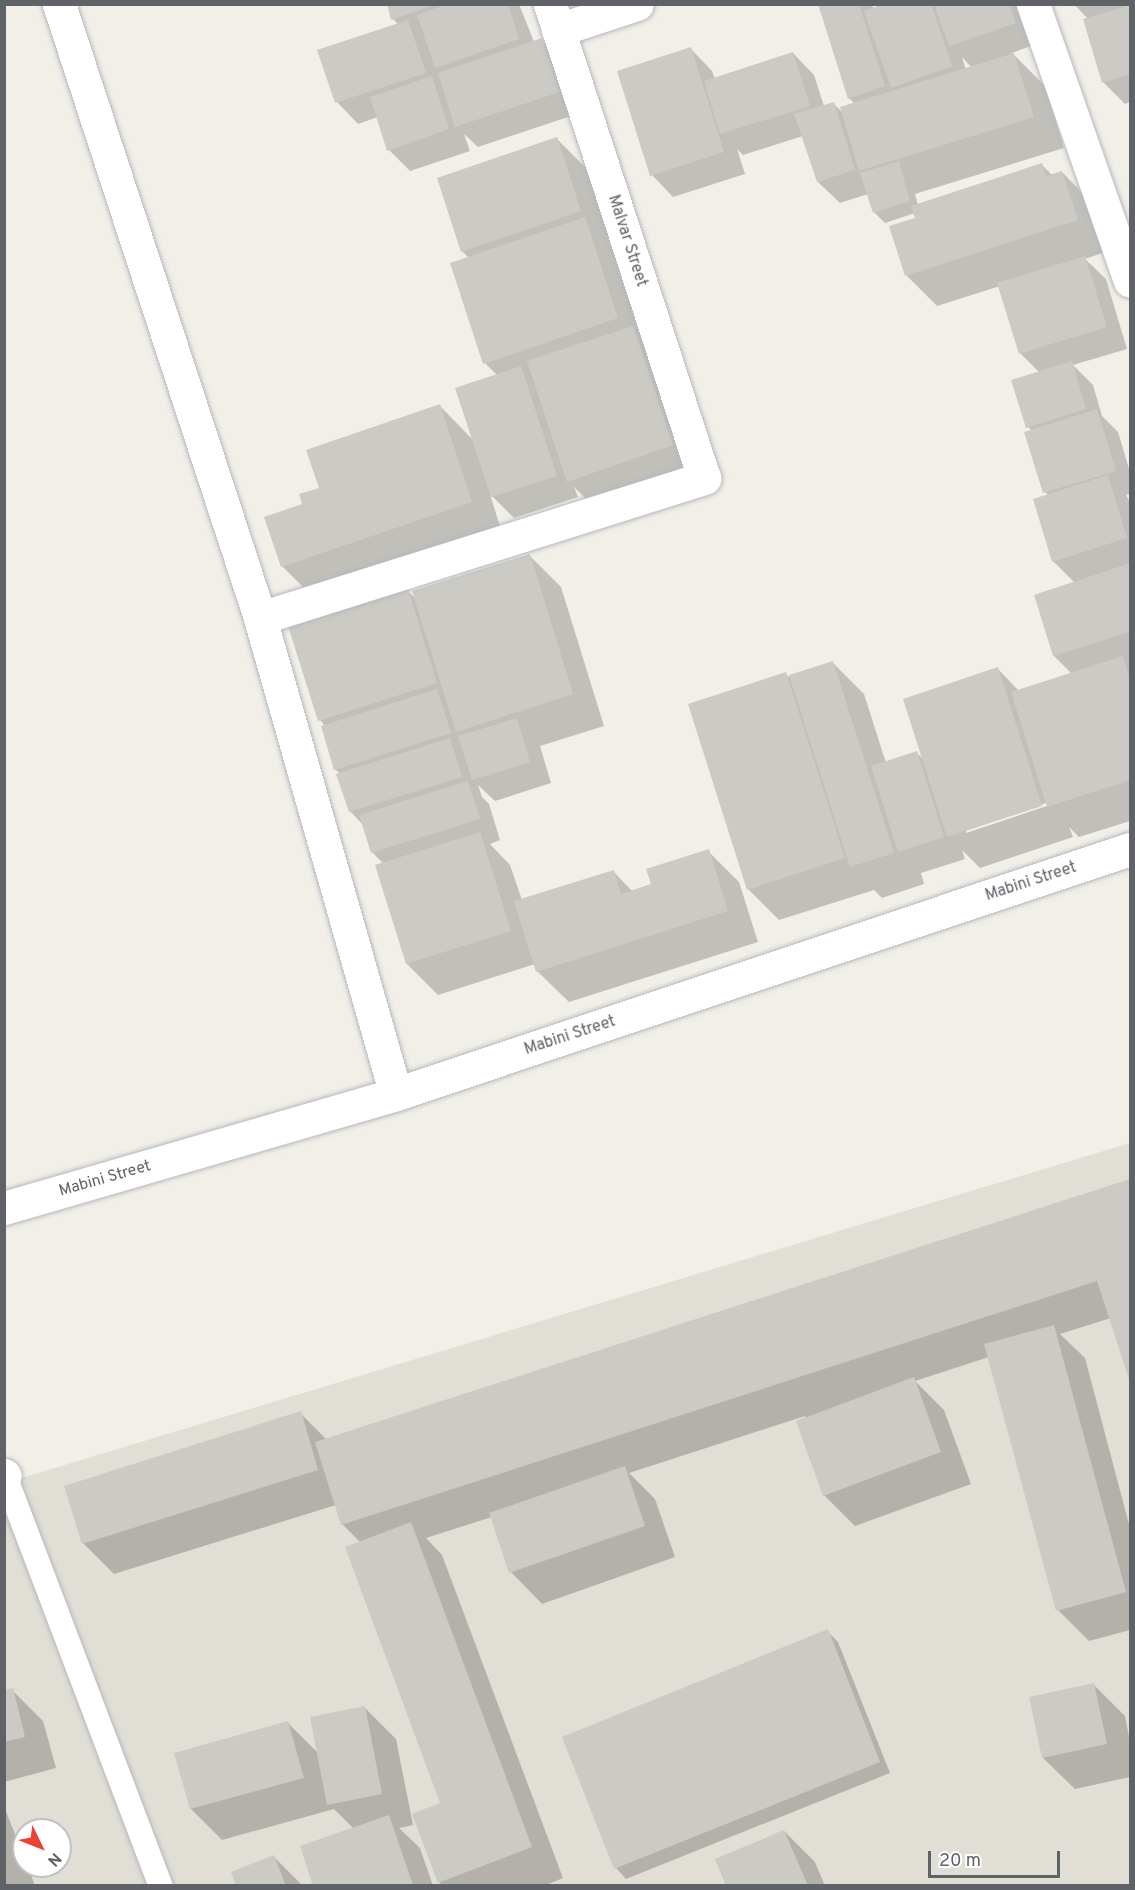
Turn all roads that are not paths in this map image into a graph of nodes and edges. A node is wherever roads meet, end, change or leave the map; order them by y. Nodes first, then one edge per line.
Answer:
1 (58, 4) edge
2 (638, 4) edge
3 (1033, 4) edge
4 (554, 17) edge
5 (1131, 281) edge
6 (260, 618) junction
7 (1131, 849) edge
8 (396, 1094) junction
9 (4, 1208) edge
10 (5, 1476) edge
11 (161, 1886) edge

1 - 6 street
2 - 4 street
3 - 5 street
4 - 6 street, Malvar Street
6 - 8 street
7 - 8 street, Mabini Street
8 - 9 street, Mabini Street
10 - 11 lane

